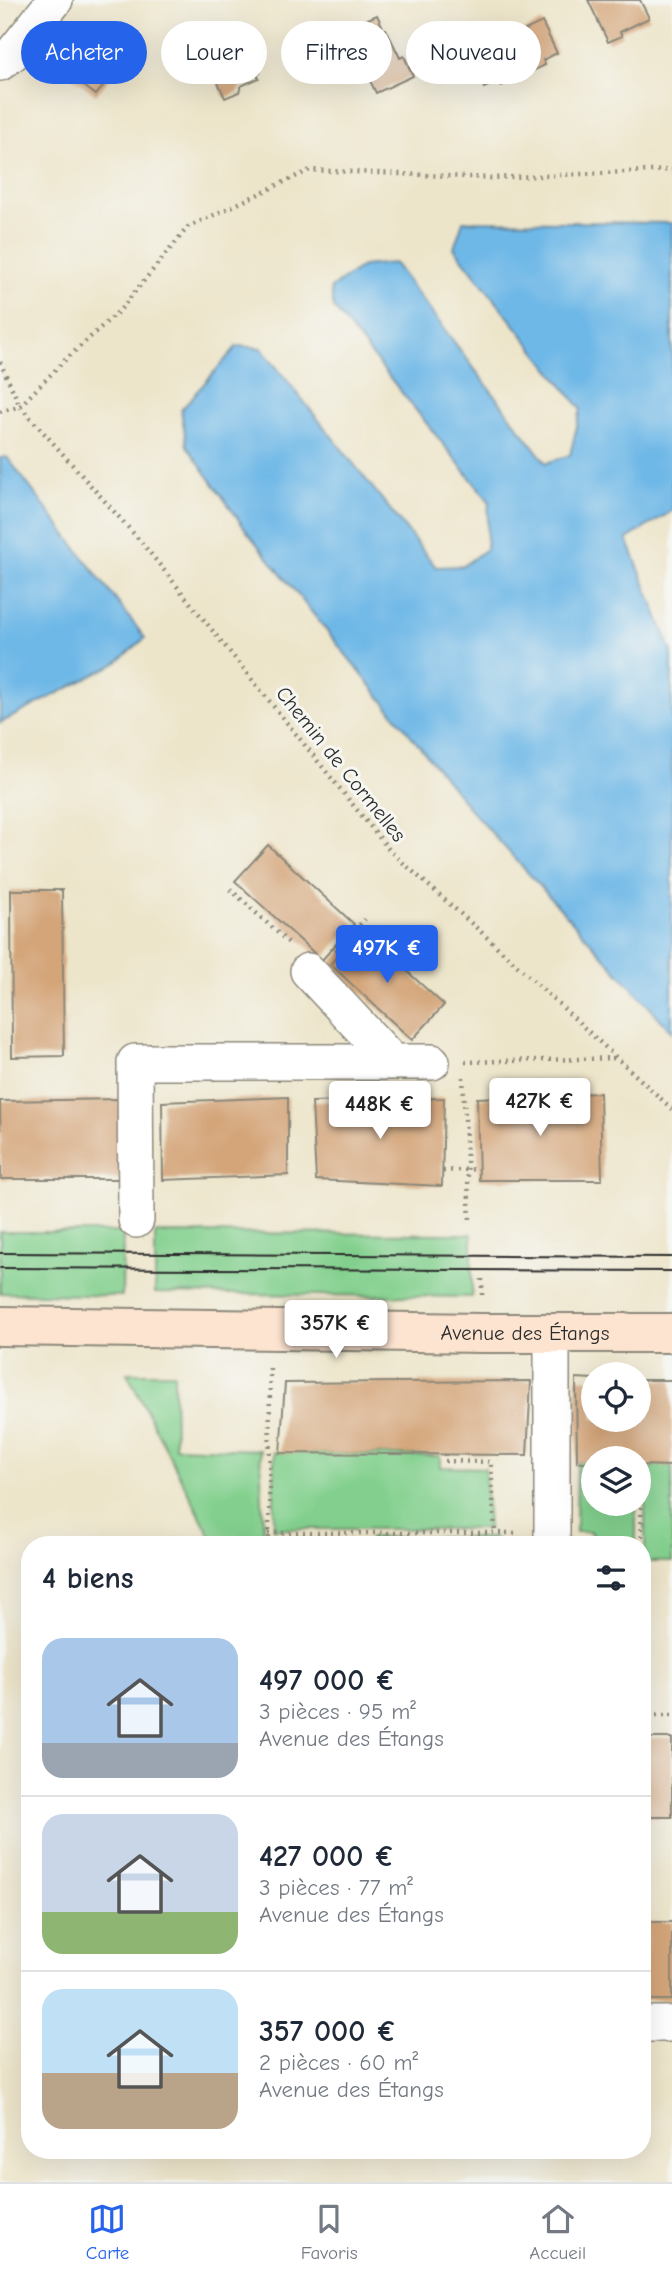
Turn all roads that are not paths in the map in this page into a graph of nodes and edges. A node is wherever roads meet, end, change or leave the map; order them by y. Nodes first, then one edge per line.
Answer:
1 (55, 0) edge
2 (0, 63) edge
3 (318, 965) road end
4 (393, 1062) junction
5 (447, 1062) road end
6 (136, 1220) dead end
7 (0, 1326) edge
8 (552, 1334) junction
9 (672, 1334) edge
10 (539, 1536) edge
11 (651, 2024) edge
12 (672, 2024) edge

1 - 2 street
3 - 4 street
4 - 5 street
4 - 6 street
7 - 8 street, Avenue des Étangs
8 - 9 street, Avenue des Étangs
8 - 10 street
11 - 12 street

